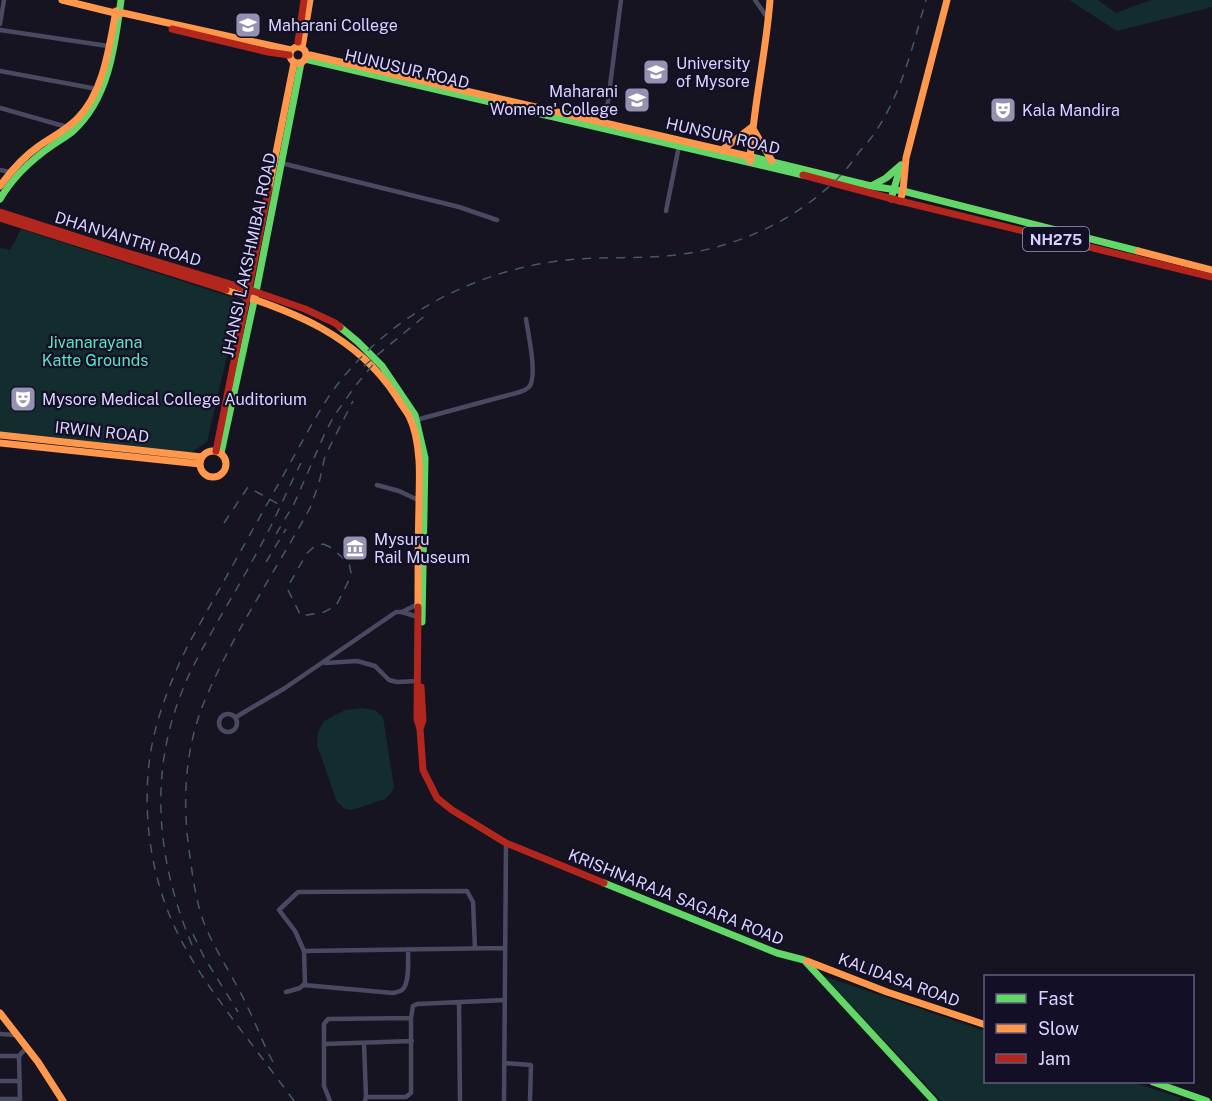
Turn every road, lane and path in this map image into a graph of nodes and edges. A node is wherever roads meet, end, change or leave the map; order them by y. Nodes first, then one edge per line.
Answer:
1 (4, 0) edge
2 (62, 0) edge
3 (119, 0) edge
4 (304, 0) edge
5 (310, 0) edge
6 (621, 0) edge
7 (755, 0) edge
8 (770, 0) edge
9 (947, 0) edge
10 (117, 13) junction
11 (769, 21) junction
12 (0, 24) edge
13 (0, 30) edge
14 (108, 46) junction
15 (298, 55) junction
16 (0, 71) edge
17 (97, 89) junction
18 (0, 108) edge
19 (605, 126) junction
20 (67, 127) junction
21 (752, 127) junction
22 (679, 146) junction
23 (722, 150) junction
24 (906, 158) junction
25 (750, 159) junction
26 (772, 161) junction
27 (281, 163) junction
28 (901, 165) junction
29 (0, 170) edge
30 (10, 172) junction
31 (819, 176) junction
32 (852, 184) junction
33 (0, 186) edge
34 (872, 186) junction
35 (894, 190) junction
36 (903, 191) junction
37 (0, 199) edge
38 (891, 199) junction
39 (900, 201) junction
40 (666, 211) dead end
41 (0, 212) edge
42 (0, 218) edge
43 (497, 220) dead end
44 (117, 253) junction
45 (1212, 270) edge
46 (1212, 277) edge
47 (252, 295) junction
48 (526, 319) dead end
49 (416, 420) junction
50 (0, 435) edge
51 (0, 442) edge
52 (219, 452) junction
53 (201, 460) junction
54 (377, 485) dead end
55 (418, 500) junction
56 (420, 604) junction
57 (402, 612) junction
58 (420, 617) junction
59 (322, 663) junction
60 (417, 681) junction
61 (236, 717) junction
62 (420, 729) junction
63 (506, 843) junction
64 (475, 948) junction
65 (504, 948) junction
66 (408, 949) junction
67 (304, 951) junction
68 (804, 960) junction
69 (304, 985) junction
70 (286, 992) dead end
71 (505, 1000) junction
72 (459, 1002) junction
73 (0, 1013) edge
74 (411, 1018) junction
75 (984, 1024) edge
76 (0, 1034) edge
77 (16, 1035) junction
78 (412, 1041) junction
79 (364, 1043) junction
80 (324, 1044) junction
81 (26, 1048) junction
82 (0, 1056) edge
83 (19, 1056) junction
84 (505, 1063) junction
85 (0, 1081) edge
86 (20, 1081) junction
87 (1155, 1083) edge
88 (411, 1093) junction
89 (1190, 1098) edge
90 (0, 1099) edge
91 (365, 1099) edge
92 (20, 1100) edge
93 (63, 1101) edge
94 (330, 1101) edge
95 (411, 1101) edge
96 (460, 1101) edge
97 (504, 1101) edge
98 (530, 1101) edge
99 (934, 1101) edge
100 (1207, 1101) edge

1 - 12 street
2 - 10 main road, HUNUSUR ROAD
3 - 10 main road
4 - 15 main road, JHANSI LAKSHMIBAI ROAD
5 - 15 main road, JHANSI LAKSHMIBAI ROAD
6 - 19 street
7 - 11 street
8 - 11 main road
9 - 24 main road
10 - 14 main road
10 - 15 main road, HUNUSUR ROAD
10 - 37 main road
11 - 21 main road
13 - 14 street
14 - 17 main road
15 - 19 main road, HUNUSUR ROAD
15 - 27 main road, JHANSI LAKSHMIBAI ROAD
15 - 47 main road, JHANSI LAKSHMIBAI ROAD
16 - 17 street
17 - 20 main road
18 - 20 street
19 - 22 main road, HUNUSUR ROAD
19 - 23 main road, HUNSUR ROAD
20 - 30 main road
21 - 23 main road
21 - 25 main road
21 - 26 main road
22 - 25 main road, HUNUSUR ROAD
22 - 40 street
23 - 25 main road, HUNSUR ROAD
24 - 28 main road
24 - 36 main road
25 - 26 main road, HUNSUR ROAD
25 - 31 main road, HUNUSUR ROAD
26 - 31 main road, HUNSUR ROAD
27 - 43 street
27 - 47 main road, JHANSI LAKSHMIBAI ROAD
28 - 34 main road
28 - 35 main road
29 - 30 street
30 - 33 main road
31 - 32 main road, HUNSUR ROAD
32 - 34 main road
32 - 38 main road, HUNSUR ROAD
34 - 35 main road
35 - 36 main road
35 - 38 main road
36 - 39 main road
36 - 45 main road
38 - 39 main road, HUNSUR ROAD
39 - 46 main road, HUNSUR ROAD / NH275
41 - 44 main road, DHANVANTRI ROAD
42 - 44 main road, DHANVANTRI ROAD
44 - 47 main road, DHANVANTRI ROAD
47 - 49 main road, KRISHNARAJA SAGARA ROAD
47 - 52 main road, JHANSI LAKSHMIBAI ROAD
47 - 55 main road, KRISHNARAJA SAGARA ROAD
48 - 49 street
49 - 56 main road, KRISHNARAJA SAGARA ROAD
50 - 53 main road, IRWIN ROAD
51 - 53 main road, IRWIN ROAD
52 - 53 main road
52 - 53 main road
54 - 55 street
55 - 56 main road, KRISHNARAJA SAGARA ROAD
56 - 57 street
56 - 58 main road, KRISHNARAJA SAGARA ROAD
57 - 58 street
57 - 59 street
58 - 60 main road, KRISHNARAJA SAGARA ROAD
58 - 62 main road, KRISHNARAJA SAGARA ROAD
59 - 60 street
59 - 61 street
60 - 62 main road, KRISHNARAJA SAGARA ROAD
61 - 61 street
62 - 63 main road, KRISHNARAJA SAGARA ROAD
63 - 65 street
63 - 68 main road, KRISHNARAJA SAGARA ROAD
64 - 65 street
64 - 66 street
64 - 67 street
65 - 71 street
66 - 67 street
66 - 69 street
67 - 69 street
68 - 75 main road, KALIDASA ROAD
68 - 99 main road
69 - 70 street
71 - 72 street
71 - 84 street
72 - 74 street
72 - 96 street
73 - 77 main road
74 - 78 street
74 - 80 street
76 - 77 street
77 - 81 main road
78 - 79 street
78 - 88 street
79 - 80 street
79 - 91 street
80 - 94 street
81 - 83 street
81 - 93 main road
82 - 83 street
83 - 86 street
84 - 97 street
84 - 98 street
85 - 86 street
86 - 92 street
87 - 89 main road
88 - 91 street
88 - 95 street
89 - 100 main road
90 - 92 street

